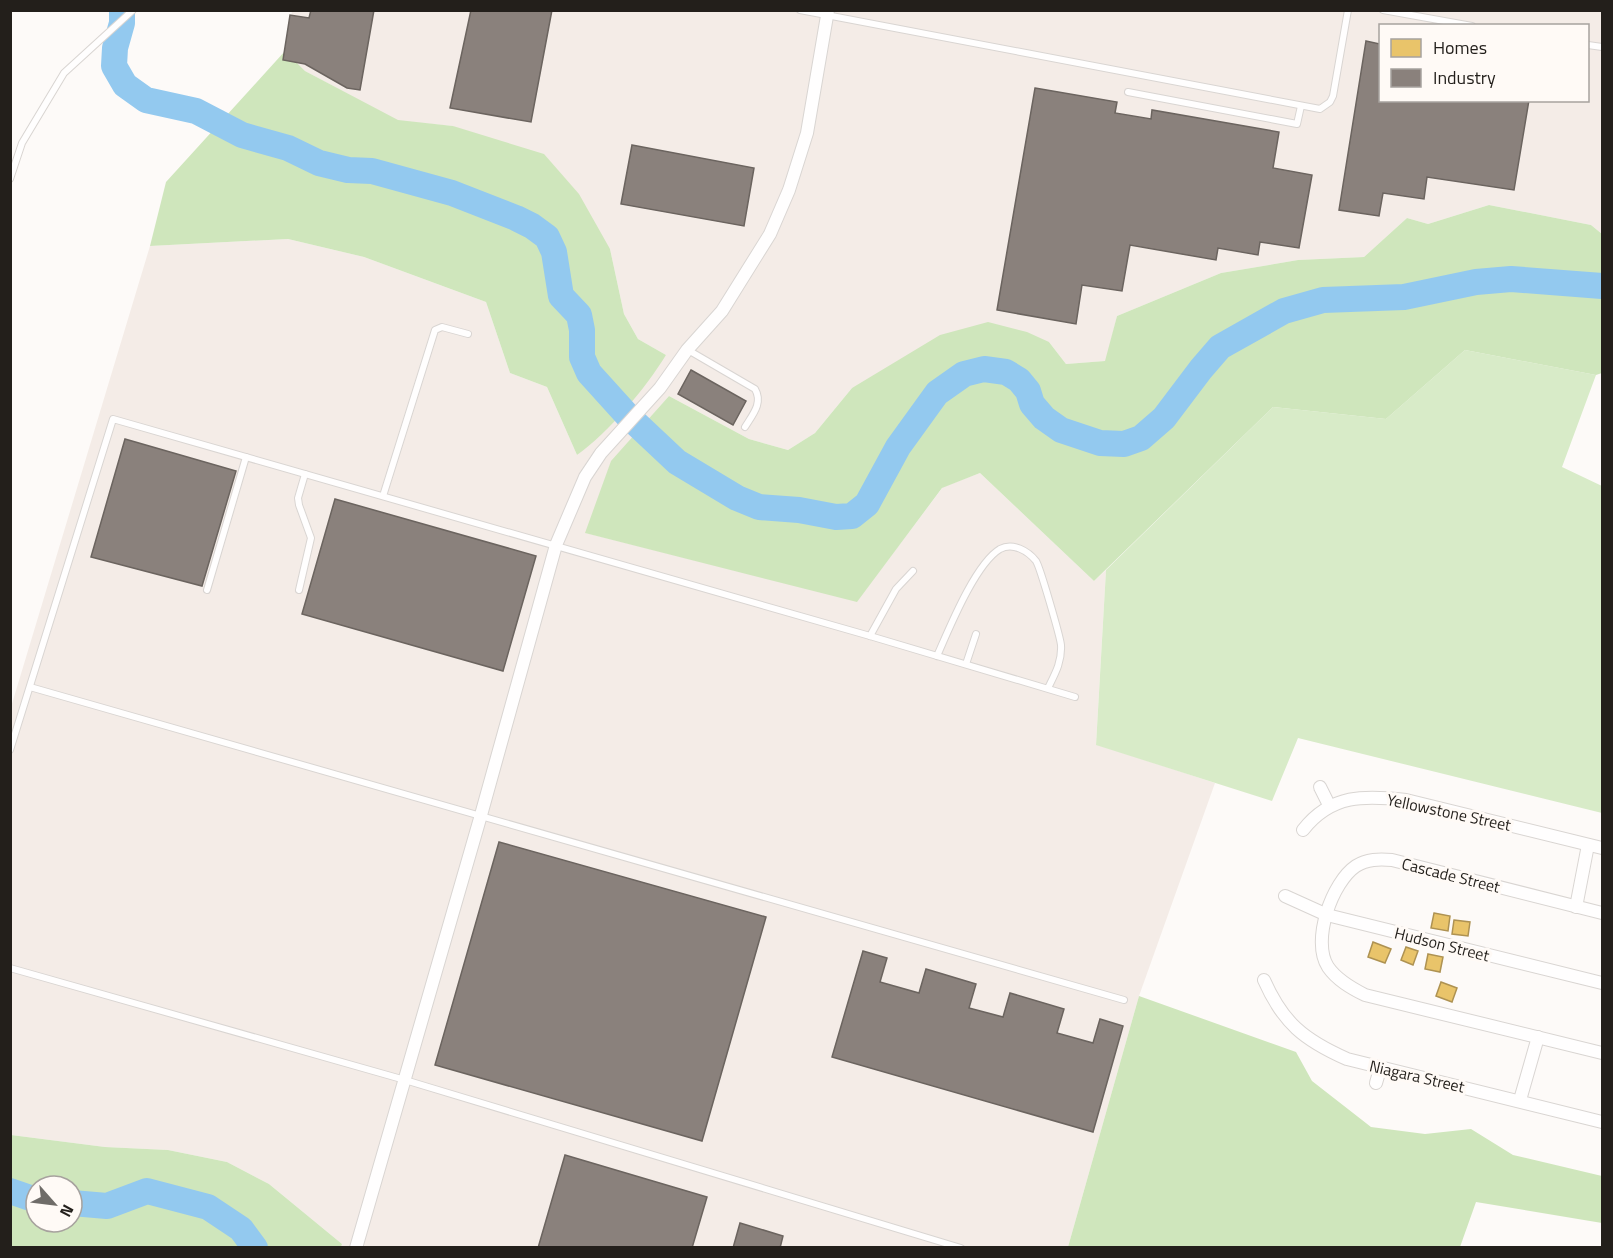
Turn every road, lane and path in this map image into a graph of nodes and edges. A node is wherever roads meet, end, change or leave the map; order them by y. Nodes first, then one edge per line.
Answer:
1 (133, 10) edge
2 (800, 10) edge
3 (1348, 10) edge
4 (1383, 10) edge
5 (828, 13) edge
6 (1461, 24) edge
7 (1128, 92) dead end
8 (1301, 106) junction
9 (10, 179) edge
10 (468, 334) dead end
11 (687, 350) junction
12 (745, 427) dead end
13 (246, 457) junction
14 (305, 474) junction
15 (383, 496) junction
16 (556, 545) junction
17 (912, 571) dead end
18 (207, 590) dead end
19 (299, 590) dead end
20 (976, 634) dead end
21 (870, 636) junction
22 (937, 656) junction
23 (966, 664) junction
24 (30, 687) junction
25 (1048, 688) junction
26 (1075, 697) dead end
27 (10, 750) edge
28 (1320, 787) dead end
29 (1329, 806) junction
30 (481, 815) junction
31 (1304, 830) dead end
32 (1588, 845) junction
33 (1602, 848) edge
34 (1285, 896) dead end
35 (1576, 907) junction
36 (1602, 913) edge
37 (1327, 915) junction
38 (10, 968) edge
39 (1264, 980) dead end
40 (1602, 983) edge
41 (1124, 1000) dead end
42 (1538, 1037) junction
43 (1602, 1053) edge
44 (1380, 1068) junction
45 (405, 1080) junction
46 (1376, 1083) dead end
47 (1520, 1100) junction
48 (1602, 1122) edge
49 (356, 1248) edge
50 (961, 1248) edge

1 - 9 lane
2 - 5 lane
3 - 8 lane
4 - 6 lane
5 - 8 lane
5 - 11 street
7 - 8 lane
10 - 15 lane
11 - 12 lane
11 - 16 street
13 - 14 lane
13 - 18 lane
13 - 24 lane
14 - 15 lane
14 - 19 lane
15 - 16 lane
16 - 21 lane
16 - 30 street
17 - 21 lane
20 - 23 lane
21 - 22 lane
22 - 23 lane
22 - 25 lane
23 - 25 lane
24 - 27 lane
24 - 30 lane
25 - 26 lane
28 - 29 street
29 - 31 street, Yellowstone Street
29 - 32 street, Yellowstone Street
30 - 41 lane
30 - 45 street
32 - 33 street, Yellowstone Street
32 - 35 street
34 - 37 street, Hudson Street
35 - 36 street, Cascade Street
35 - 37 street, Cascade Street
37 - 40 street, Hudson Street
37 - 42 street, Cascade Street
38 - 45 lane
39 - 44 street, Niagara Street
42 - 43 street, Cascade Street
42 - 47 street
44 - 46 street
44 - 47 street, Niagara Street
45 - 49 street
45 - 50 lane
47 - 48 street, Niagara Street

